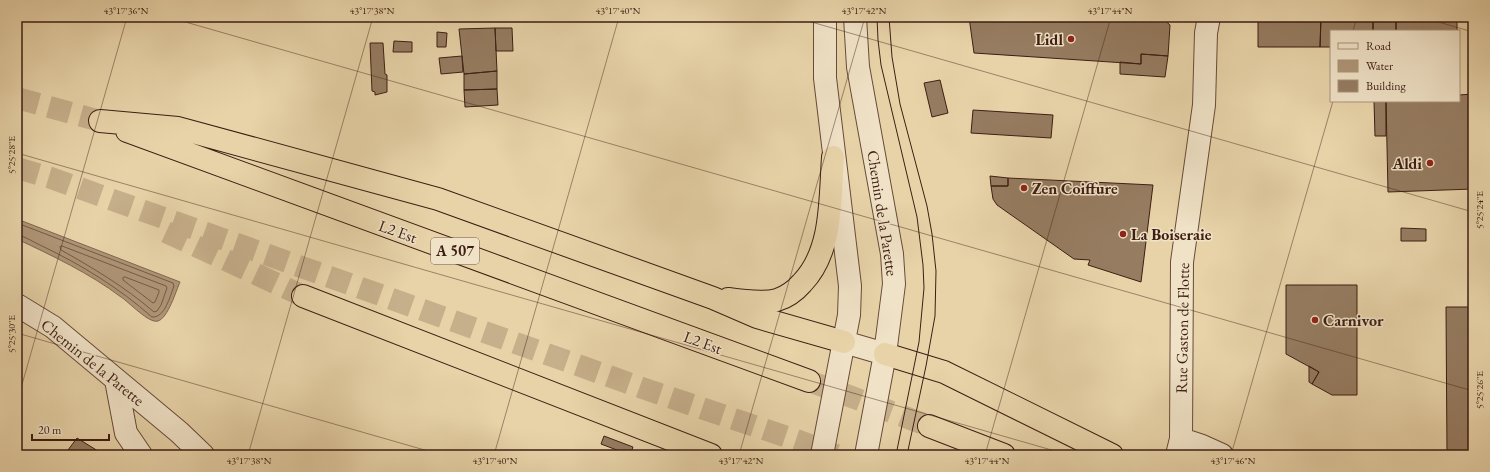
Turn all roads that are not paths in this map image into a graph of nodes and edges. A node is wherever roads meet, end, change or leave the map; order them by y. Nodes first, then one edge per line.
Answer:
1 (824, 17) edge
2 (855, 17) edge
3 (1204, 22) edge
4 (833, 157) junction
5 (303, 296) tunnel mouth
6 (713, 298) junction
7 (17, 305) edge
8 (844, 342) junction
9 (885, 354) junction
10 (116, 380) junction
11 (810, 381) tunnel mouth
12 (929, 426) tunnel mouth
13 (1179, 447) edge
14 (141, 455) edge
15 (203, 455) edge
16 (711, 455) edge
17 (822, 455) edge
18 (866, 455) edge
19 (1004, 455) edge
20 (1112, 455) edge
21 (1222, 455) edge

1 - 4 street
2 - 9 street, Chemin de la Parette
3 - 13 street, Rue Gaston de Flotte
4 - 6 highway
4 - 8 street
5 - 16 highway
6 - 8 highway
6 - 11 highway, L2 Est / A 507
7 - 10 street, Chemin de la Parette
8 - 9 street
8 - 17 street
9 - 18 street, Chemin de la Parette
9 - 20 highway
10 - 14 street
10 - 15 street, Chemin de la Parette
12 - 19 highway
13 - 21 street

